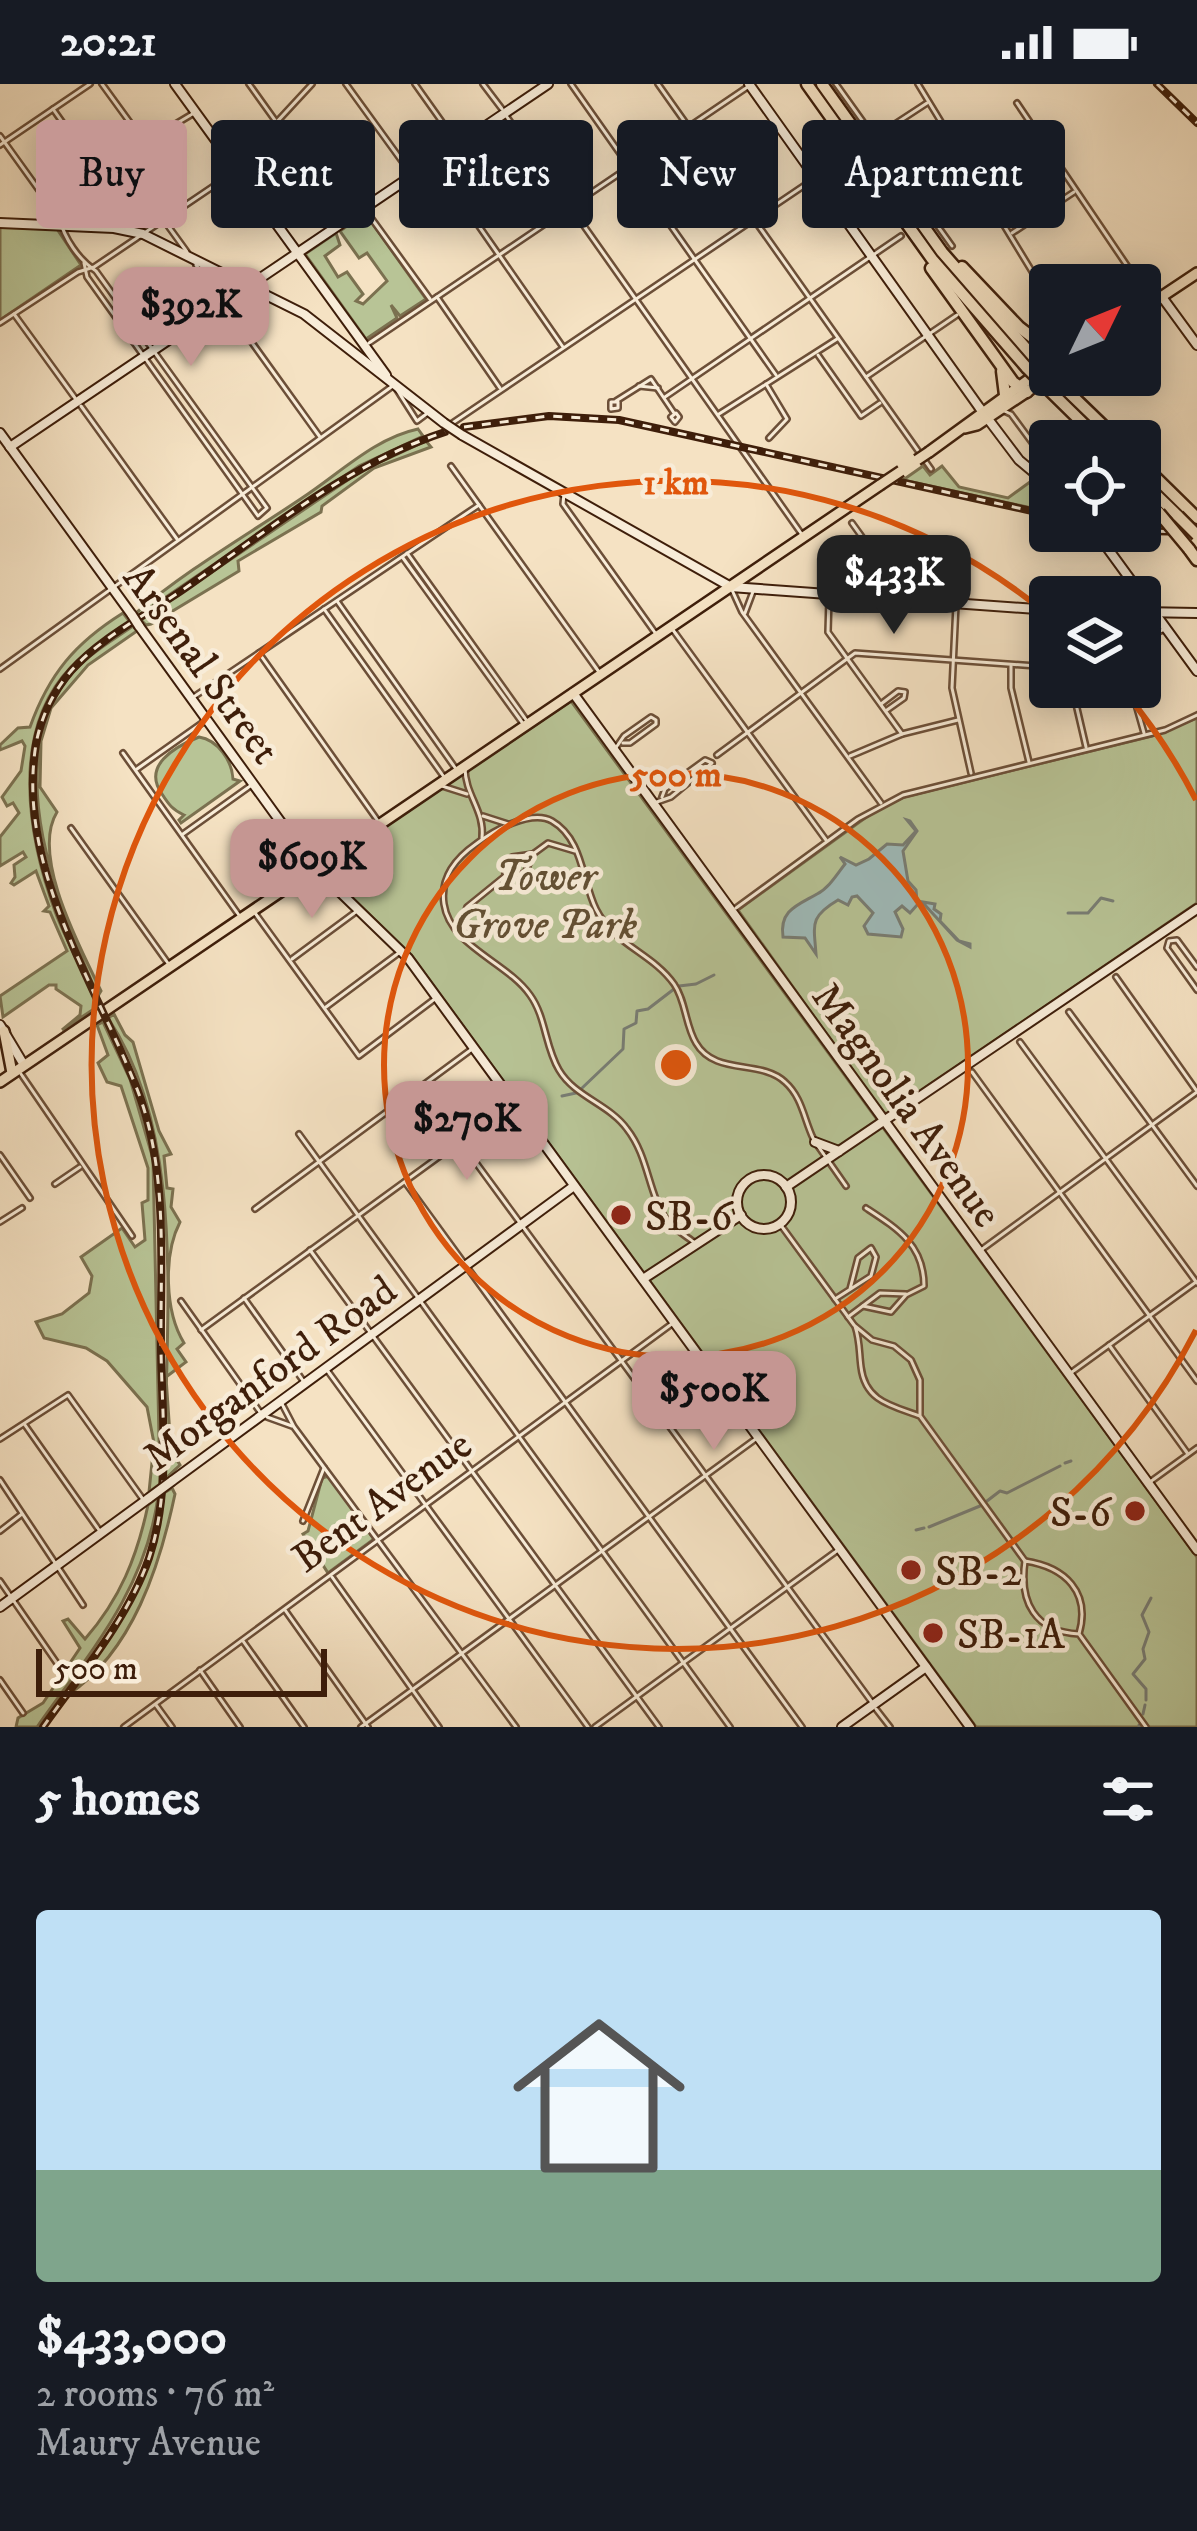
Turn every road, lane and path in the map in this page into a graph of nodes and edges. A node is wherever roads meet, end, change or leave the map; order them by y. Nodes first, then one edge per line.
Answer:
1 (90, 84) edge
2 (102, 84) edge
3 (175, 84) edge
4 (249, 84) edge
5 (312, 84) edge
6 (346, 84) edge
7 (416, 84) edge
8 (483, 84) edge
9 (548, 84) edge
10 (571, 84) edge
11 (658, 84) edge
12 (807, 84) edge
13 (822, 84) edge
14 (836, 84) edge
15 (917, 84) edge
16 (750, 85) edge
17 (929, 102) junction
18 (1017, 103) dead end
19 (53, 110) junction
20 (196, 112) junction
21 (505, 113) junction
22 (60, 120) edge
23 (128, 120) edge
24 (184, 120) edge
25 (275, 120) edge
26 (280, 120) edge
27 (441, 120) edge
28 (495, 120) edge
29 (510, 120) edge
30 (684, 120) edge
31 (697, 120) edge
32 (861, 120) edge
33 (902, 120) edge
34 (940, 120) edge
35 (211, 133) edge
36 (1, 141) edge
37 (617, 150) edge
38 (399, 158) edge
39 (802, 159) edge
40 (36, 191) edge
41 (1076, 191) junction
42 (375, 222) edge
43 (0, 223) edge
44 (36, 225) edge
45 (62, 228) edge
46 (82, 228) edge
47 (152, 228) edge
48 (169, 228) edge
49 (279, 228) edge
50 (334, 228) edge
51 (480, 228) edge
52 (538, 228) edge
53 (586, 228) edge
54 (672, 228) edge
55 (741, 228) edge
56 (760, 228) edge
57 (852, 228) edge
58 (939, 228) edge
59 (1006, 228) edge
60 (143, 234) junction
61 (928, 234) junction
62 (907, 235) junction
63 (1010, 235) junction
64 (952, 246) dead end
65 (297, 253) junction
66 (498, 255) junction
67 (872, 256) junction
68 (190, 257) junction
69 (695, 260) junction
70 (84, 263) junction
71 (1126, 264) edge
72 (1029, 266) edge
73 (93, 268) junction
74 (85, 271) junction
75 (1197, 273) edge
76 (248, 286) junction
77 (1161, 296) edge
78 (810, 298) junction
79 (434, 299) junction
80 (636, 299) junction
81 (224, 303) junction
82 (1161, 312) edge
83 (14, 314) junction
84 (957, 315) dead end
85 (0, 323) edge
86 (928, 335) junction
87 (1029, 335) edge
88 (750, 338) junction
89 (838, 338) junction
90 (364, 346) junction
91 (1197, 346) edge
92 (563, 347) junction
93 (154, 350) junction
94 (355, 353) junction
95 (817, 353) junction
96 (1029, 354) edge
97 (1029, 356) edge
98 (144, 357) junction
99 (1000, 362) junction
100 (776, 375) junction
101 (866, 377) junction
102 (691, 378) junction
103 (1029, 378) edge
104 (765, 383) junction
105 (394, 385) junction
106 (637, 386) junction
107 (1029, 387) edge
108 (659, 388) junction
109 (501, 389) junction
110 (1022, 389) junction
111 (1065, 396) edge
112 (1070, 396) edge
113 (665, 397) junction
114 (1009, 398) junction
115 (77, 401) junction
116 (616, 401) dead end
117 (883, 401) junction
118 (998, 411) junction
119 (674, 413) dead end
120 (1011, 414) junction
121 (717, 415) junction
122 (985, 415) junction
123 (1084, 420) edge
124 (1096, 420) edge
125 (449, 424) junction
126 (0, 433) edge
127 (769, 438) dead end
128 (1029, 438) edge
129 (321, 439) junction
130 (10, 447) junction
131 (451, 466) dead end
132 (931, 469) dead end
133 (1029, 469) edge
134 (1161, 487) edge
135 (252, 488) junction
136 (564, 492) junction
137 (242, 495) junction
138 (1161, 495) edge
139 (479, 505) junction
140 (1196, 513) edge
141 (1161, 515) edge
142 (852, 523) dead end
143 (1197, 535) edge
144 (804, 537) junction
145 (178, 541) junction
146 (404, 555) junction
147 (1197, 560) edge
148 (731, 587) junction
149 (113, 589) junction
150 (754, 590) junction
151 (829, 594) junction
152 (907, 599) junction
153 (337, 601) junction
154 (956, 603) junction
155 (1029, 608) edge
156 (324, 609) junction
157 (1161, 612) edge
158 (1181, 613) junction
159 (1197, 613) edge
160 (745, 615) junction
161 (1161, 621) edge
162 (353, 624) junction
163 (670, 627) junction
164 (1168, 631) junction
165 (340, 632) junction
166 (1161, 633) edge
167 (657, 635) junction
168 (259, 653) junction
169 (847, 659) junction
170 (953, 661) junction
171 (1010, 664) junction
172 (1029, 665) edge
173 (0, 669) edge
174 (1197, 670) edge
175 (600, 673) junction
176 (395, 682) junction
177 (383, 692) junction
178 (572, 692) junction
179 (801, 693) junction
180 (192, 698) junction
181 (880, 704) junction
182 (1077, 708) edge
183 (1137, 708) edge
184 (886, 711) junction
185 (1197, 715) edge
186 (207, 719) junction
187 (958, 720) junction
188 (526, 724) junction
189 (747, 732) junction
190 (902, 734) junction
191 (1144, 735) junction
192 (618, 746) junction
193 (1086, 749) junction
194 (123, 753) dead end
195 (717, 754) dead end
196 (848, 757) junction
197 (1028, 762) junction
198 (461, 767) junction
199 (135, 770) junction
200 (972, 776) junction
201 (445, 778) junction
202 (253, 784) junction
203 (434, 785) junction
204 (468, 795) junction
205 (658, 801) junction
206 (882, 804) junction
207 (482, 815) junction
208 (379, 823) junction
209 (510, 825) junction
210 (71, 828) dead end
211 (182, 835) junction
212 (482, 839) junction
213 (827, 842) junction
214 (576, 852) junction
215 (334, 853) junction
216 (532, 854) junction
217 (314, 867) junction
218 (504, 877) junction
219 (334, 886) junction
220 (1197, 909) edge
221 (358, 910) junction
222 (254, 911) junction
223 (731, 911) junction
224 (242, 920) junction
225 (468, 941) junction
226 (402, 951) junction
227 (292, 960) junction
228 (1197, 967) edge
229 (171, 968) junction
230 (1115, 977) dead end
231 (1197, 990) edge
232 (436, 997) junction
233 (326, 1007) junction
234 (1069, 1012) dead end
235 (2, 1028) edge
236 (1020, 1042) dead end
237 (474, 1048) junction
238 (18, 1070) junction
239 (972, 1072) dead end
240 (0, 1082) edge
241 (1197, 1092) edge
242 (514, 1102) junction
243 (873, 1106) junction
244 (884, 1121) junction
245 (1152, 1124) junction
246 (298, 1134) dead end
247 (864, 1134) junction
248 (895, 1137) junction
249 (460, 1142) junction
250 (815, 1142) junction
251 (841, 1150) junction
252 (0, 1155) edge
253 (1106, 1159) junction
254 (828, 1160) junction
255 (319, 1162) junction
256 (82, 1166) junction
257 (404, 1182) junction
258 (55, 1184) dead end
259 (574, 1186) junction
260 (846, 1186) dead end
261 (1197, 1186) edge
262 (786, 1187) junction
263 (1060, 1192) junction
264 (30, 1198) dead end
265 (22, 1208) dead end
266 (866, 1208) dead end
267 (255, 1209) dead end
268 (741, 1215) junction
269 (358, 1216) junction
270 (0, 1222) edge
271 (780, 1224) junction
272 (522, 1225) junction
273 (132, 1236) dead end
274 (696, 1244) junction
275 (310, 1250) junction
276 (979, 1252) junction
277 (465, 1266) junction
278 (634, 1266) junction
279 (660, 1268) junction
280 (643, 1280) junction
281 (1197, 1282) edge
282 (850, 1289) junction
283 (893, 1292) junction
284 (908, 1294) junction
285 (244, 1298) junction
286 (835, 1299) junction
287 (418, 1300) junction
288 (658, 1300) junction
289 (181, 1301) dead end
290 (862, 1306) junction
291 (897, 1307) junction
292 (1150, 1316) junction
293 (848, 1317) junction
294 (674, 1322) junction
295 (855, 1327) junction
296 (201, 1330) junction
297 (373, 1334) junction
298 (872, 1340) junction
299 (1108, 1345) junction
300 (861, 1349) junction
301 (622, 1361) junction
302 (326, 1368) junction
303 (1069, 1374) junction
304 (1197, 1381) edge
305 (306, 1383) junction
306 (280, 1402) junction
307 (565, 1402) junction
308 (262, 1415) junction
309 (920, 1416) junction
310 (24, 1423) junction
311 (294, 1427) junction
312 (518, 1437) junction
313 (758, 1437) junction
314 (0, 1439) edge
315 (1197, 1448) edge
316 (1188, 1454) junction
317 (324, 1468) junction
318 (472, 1471) junction
319 (706, 1476) junction
320 (0, 1480) edge
321 (1148, 1483) junction
322 (146, 1500) junction
323 (425, 1505) junction
324 (23, 1513) junction
325 (648, 1518) junction
326 (303, 1521) dead end
327 (0, 1531) edge
328 (101, 1533) junction
329 (378, 1539) junction
330 (840, 1549) junction
331 (1197, 1550) edge
332 (602, 1552) junction
333 (1025, 1561) junction
334 (58, 1565) junction
335 (330, 1574) junction
336 (0, 1581) edge
337 (555, 1586) junction
338 (787, 1587) junction
339 (11, 1599) junction
340 (83, 1605) dead end
341 (0, 1607) edge
342 (284, 1608) junction
343 (509, 1620) junction
344 (730, 1629) junction
345 (1079, 1634) junction
346 (242, 1639) junction
347 (462, 1653) junction
348 (683, 1663) junction
349 (926, 1666) junction
350 (200, 1670) junction
351 (63, 1672) dead end
352 (0, 1680) edge
353 (412, 1689) junction
354 (637, 1697) junction
355 (155, 1704) junction
356 (873, 1705) junction
357 (23, 1713) dead end
358 (365, 1726) edge
359 (124, 1727) edge
360 (172, 1727) edge
361 (240, 1727) edge
362 (304, 1727) edge
363 (439, 1727) edge
364 (516, 1727) edge
365 (592, 1727) edge
366 (658, 1727) edge
367 (730, 1727) edge
368 (802, 1727) edge
369 (842, 1727) edge
370 (890, 1727) edge
371 (970, 1727) edge
372 (1147, 1727) edge

1 - 19 street
2 - 23 street
3 - 20 street
4 - 25 street
5 - 26 street
6 - 38 street
7 - 27 street
8 - 21 street
9 - 21 street
10 - 37 street
11 - 30 street
12 - 62 highway
13 - 61 highway
14 - 32 street
15 - 17 street
16 - 31 street
16 - 39 street
17 - 33 street
17 - 34 street
18 - 41 street
19 - 22 street
19 - 36 street
20 - 24 street
20 - 35 street
21 - 28 street
21 - 29 street
36 - 40 street
41 - 63 street
41 - 71 street
42 - 79 street
43 - 44 street
45 - 70 street
46 - 60 street
47 - 60 street
48 - 68 street
49 - 65 street
50 - 65 street
51 - 66 street
52 - 66 street
53 - 80 street
54 - 69 street
55 - 69 street
56 - 78 street
57 - 67 street
58 - 64 street
59 - 63 street
60 - 68 street
60 - 73 street
61 - 87 highway
61 - 96 highway
62 - 67 street
62 - 97 highway
62 - 99 highway
63 - 72 street
65 - 76 street
65 - 90 street
66 - 79 street
66 - 92 street
67 - 78 street
67 - 86 street
68 - 76 street
68 - 81 street
69 - 80 street
69 - 88 street
70 - 73 street
70 - 74 street
73 - 74 street
73 - 93 street
74 - 83 street
74 - 98 street
75 - 77 main road
76 - 81 street
76 - 94 street
78 - 88 street
78 - 89 street
79 - 90 street
79 - 109 street
80 - 92 street
80 - 102 street
81 - 93 street
81 - 129 street
82 - 91 street
83 - 85 street
83 - 115 street
84 - 86 street
86 - 101 street
86 - 122 street
88 - 100 street
88 - 102 street
89 - 95 street
89 - 101 street
90 - 94 street
90 - 105 street
92 - 109 street
93 - 98 street
93 - 135 street
94 - 105 street
95 - 100 street
95 - 117 street
98 - 115 street
98 - 137 street
99 - 110 highway
99 - 114 highway
100 - 104 street
101 - 117 street
102 - 113 street
102 - 121 street
103 - 110 main road
104 - 121 street
104 - 127 street
105 - 125 street
105 - 129 street
106 - 108 street
106 - 108 street
106 - 116 street
107 - 110 main road
108 - 113 street
109 - 125 street
110 - 114 main road
111 - 123 highway
112 - 124 highway
113 - 119 street
114 - 118 main road
114 - 120 street
114 - 122 main road
115 - 130 street
115 - 145 street
117 - 132 street
118 - 120 street
118 - 122 main road
120 - 128 street
121 - 144 street
122 - 133 street
122 - 144 main road, bridge
125 - 136 street, bridge
126 - 130 street, Arsenal Street
129 - 135 street
130 - 149 street, Arsenal Street
131 - 139 street
134 - 140 highway
135 - 137 street
135 - 137 street
136 - 148 street
136 - 167 street
137 - 145 street
138 - 143 highway, bridge
139 - 146 street
139 - 175 street
141 - 147 highway, bridge
142 - 152 street
144 - 148 main road
145 - 149 street
146 - 153 street
146 - 188 street
148 - 150 street
148 - 160 street
148 - 163 main road
149 - 173 street
149 - 180 street, Arsenal Street, bridge
150 - 151 street
150 - 160 street
151 - 152 street
151 - 169 street
152 - 154 street
153 - 156 street
153 - 162 street
154 - 155 street
154 - 170 street
156 - 165 street
156 - 168 street
157 - 158 street
158 - 159 street
158 - 164 street
160 - 179 street
161 - 164 street
162 - 165 street
162 - 176 street
163 - 167 main road
163 - 189 street
164 - 166 street
164 - 174 street
165 - 177 street
167 - 175 main road
168 - 180 street
168 - 208 street
169 - 170 street
169 - 179 street
169 - 181 street
170 - 171 street
170 - 187 street
171 - 172 street
171 - 197 street
175 - 178 main road
176 - 177 street
176 - 198 street
177 - 201 street
178 - 188 main road
178 - 192 street, Magnolia Avenue
179 - 189 street
179 - 196 street
180 - 186 street, Arsenal Street
181 - 184 street
181 - 184 street
182 - 193 street
183 - 191 street
184 - 190 street
185 - 191 street
186 - 199 street
186 - 202 street, Arsenal Street
187 - 190 street
187 - 200 street
188 - 198 main road
189 - 195 street
189 - 213 street
190 - 196 street
191 - 193 street
192 - 192 street
192 - 205 street, Magnolia Avenue
193 - 197 street
194 - 199 street
196 - 206 street
197 - 200 street
198 - 201 main road
198 - 204 street
199 - 211 street
200 - 206 street
201 - 203 main road
202 - 211 street
202 - 217 street, Arsenal Street
203 - 204 street
203 - 208 main road
204 - 207 street
205 - 205 street
205 - 223 street, Magnolia Avenue
206 - 213 street
207 - 209 street
207 - 212 street
208 - 215 main road
209 - 212 street
209 - 214 street
210 - 229 street
211 - 224 street
212 - 225 street
213 - 223 street
214 - 216 street
214 - 250 street
215 - 217 main road
215 - 219 main road
216 - 218 street
216 - 218 street
217 - 219 street, Arsenal Street
217 - 222 main road
218 - 225 street
219 - 221 street, Arsenal Street
220 - 244 street
221 - 226 street, Arsenal Street
221 - 227 street
222 - 224 main road
222 - 227 street
223 - 243 street, Magnolia Avenue
224 - 229 main road
225 - 274 street
226 - 232 street, Arsenal Street
226 - 233 street
227 - 233 street
228 - 231 street
229 - 238 main road
230 - 241 street
232 - 233 street
232 - 237 street, Arsenal Street
234 - 245 street
235 - 238 main road
236 - 253 street
237 - 242 street, Arsenal Street
237 - 255 street
238 - 240 main road
238 - 256 street
239 - 263 street
241 - 245 street
242 - 249 street
242 - 259 street, Arsenal Street
243 - 244 street, Magnolia Avenue
243 - 247 street
244 - 247 street
244 - 248 street, Magnolia Avenue
245 - 253 street
245 - 261 street
246 - 255 street
247 - 248 street
247 - 251 street
248 - 276 street, Magnolia Avenue
249 - 257 street
249 - 272 street
250 - 251 street
250 - 254 street
251 - 254 street
252 - 264 street
253 - 263 street
253 - 281 street
254 - 260 street
254 - 262 street
255 - 267 street
255 - 269 street
256 - 258 street
256 - 273 street
257 - 269 street
257 - 277 street
259 - 272 street, Morganford Road
259 - 278 street, Arsenal Street
262 - 268 street
262 - 271 street
263 - 276 street
263 - 292 street
265 - 270 street
266 - 284 street
268 - 271 street
268 - 274 street
269 - 275 street
269 - 287 street
271 - 286 street
272 - 277 street, Morganford Road
272 - 301 street
274 - 279 street
275 - 285 street
275 - 297 street
276 - 303 street, Magnolia Avenue
277 - 287 street, Morganford Road
277 - 307 street
278 - 279 street
278 - 280 street, Arsenal Street
279 - 280 street
279 - 288 street
280 - 288 street, Arsenal Street
281 - 292 street
282 - 282 street
282 - 286 street
283 - 284 street
283 - 290 street
283 - 291 street
284 - 291 street
285 - 296 street
285 - 305 street
286 - 293 street
287 - 297 street, Morganford Road
287 - 312 street
288 - 294 street, Arsenal Street
289 - 296 street
290 - 291 street
290 - 293 street
292 - 299 street
292 - 304 street
293 - 295 street
294 - 301 street, Bent Avenue
294 - 313 street, Arsenal Street
295 - 298 street
295 - 300 street
296 - 308 street
297 - 302 street, Morganford Road
297 - 318 street
298 - 300 street
298 - 309 street
299 - 303 street
299 - 316 street
300 - 309 street
301 - 307 street, Bent Avenue
301 - 319 street
302 - 305 street, Morganford Road
302 - 323 street
303 - 321 street, Magnolia Avenue
305 - 306 street, Morganford Road
306 - 308 street, Morganford Road
306 - 311 street
307 - 312 street, Bent Avenue
307 - 325 street
308 - 311 street
308 - 322 street, Morganford Road, bridge
309 - 333 street
310 - 314 street
310 - 322 street
310 - 328 street
311 - 317 street
312 - 318 street, Bent Avenue
312 - 332 street
313 - 319 street
313 - 330 street, Arsenal Street
315 - 316 street
316 - 321 street
317 - 326 street
317 - 329 street
318 - 323 street, Bent Avenue
318 - 337 street
319 - 325 street
319 - 338 street
320 - 324 street
321 - 331 street, Magnolia Avenue
322 - 328 street, Morganford Road
323 - 329 street, Bent Avenue
323 - 343 street
324 - 327 street
324 - 334 street
325 - 332 street
325 - 344 street
328 - 334 street, Morganford Road
329 - 335 street, Bent Avenue
329 - 347 street
330 - 338 street
330 - 349 street, Arsenal Street
332 - 337 street
332 - 348 street
333 - 345 street
333 - 345 street
334 - 339 street, Morganford Road
334 - 340 street
335 - 342 street, Bent Avenue
335 - 353 street
336 - 339 street
337 - 343 street
337 - 354 street
338 - 344 street
338 - 356 street
339 - 341 street, Morganford Road
339 - 351 street
342 - 346 street, Bent Avenue
342 - 358 street
343 - 347 street
343 - 365 street
344 - 348 street
344 - 368 street
345 - 372 street
346 - 350 street, Bent Avenue
346 - 362 street
347 - 353 street
347 - 364 street
348 - 354 street
348 - 367 street
349 - 356 street
349 - 371 street, Arsenal Street
350 - 355 street, Bent Avenue
350 - 361 street
352 - 357 street
353 - 358 street
353 - 363 street
354 - 365 street
354 - 366 street
355 - 359 street, Bent Avenue
355 - 360 street
356 - 369 street
356 - 370 street

